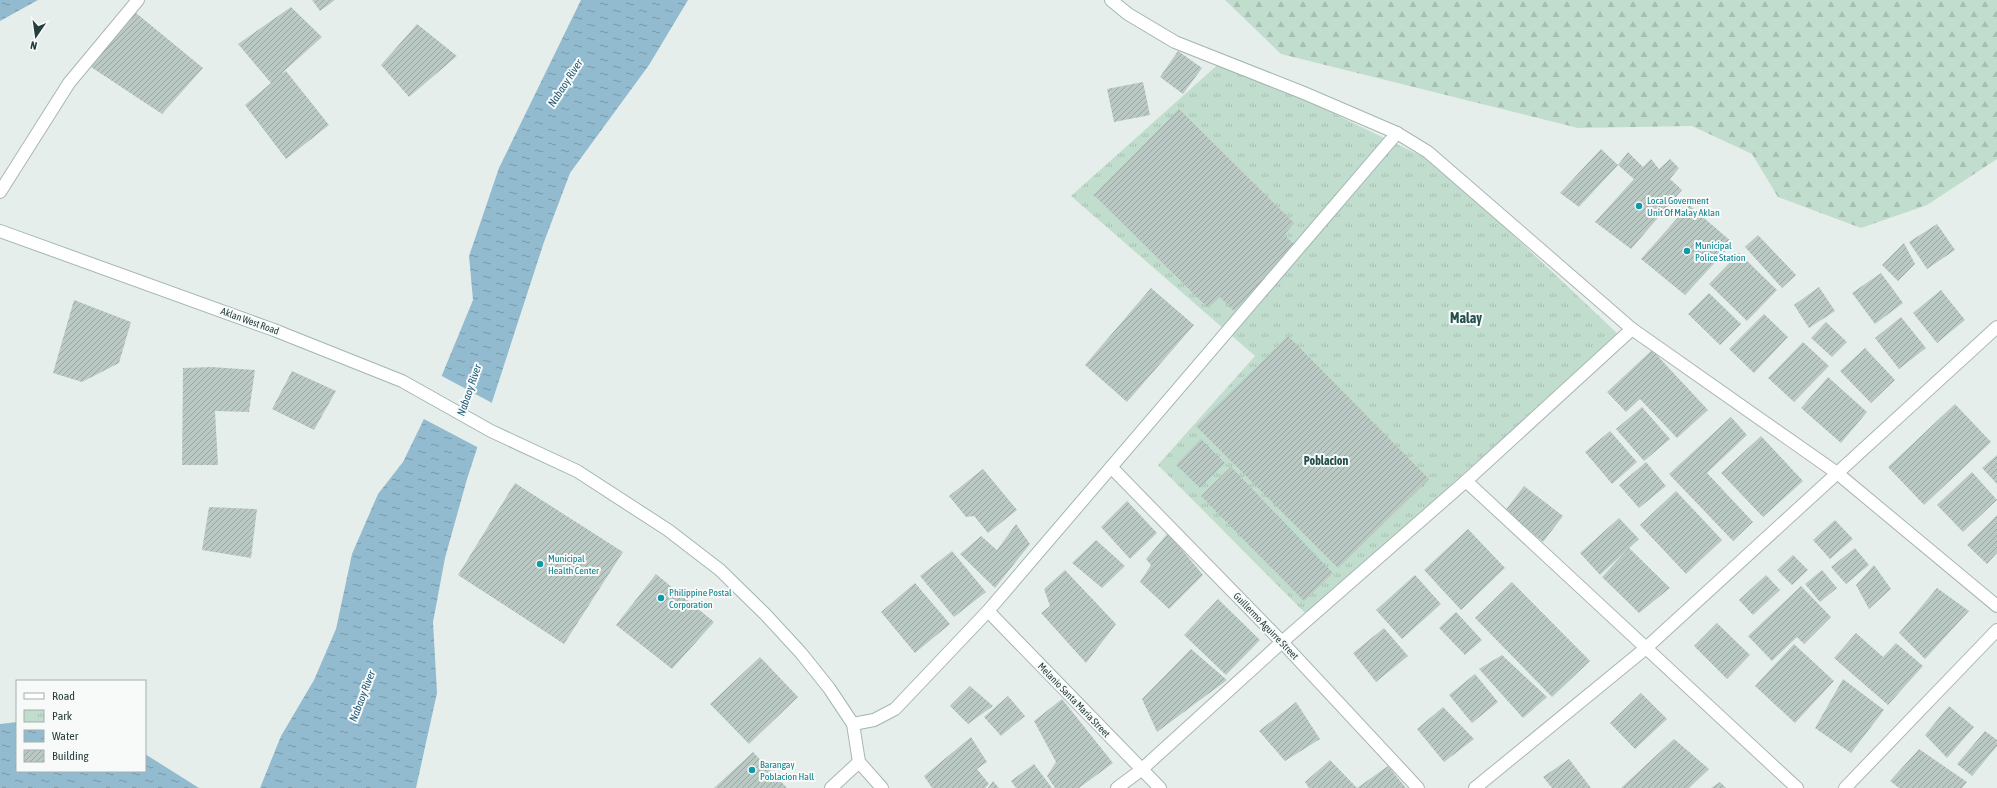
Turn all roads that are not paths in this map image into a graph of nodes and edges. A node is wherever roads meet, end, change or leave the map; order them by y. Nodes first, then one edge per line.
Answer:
1 (138, 0) edge
2 (1111, 0) edge
3 (1397, 133) junction
4 (0, 192) edge
5 (0, 231) edge
6 (1997, 327) edge
7 (1632, 329) junction
8 (1111, 467) junction
9 (1837, 473) junction
10 (1466, 481) junction
11 (1997, 606) edge
12 (988, 611) junction
13 (1997, 630) edge
14 (1282, 642) junction
15 (1646, 648) junction
16 (853, 724) junction
17 (859, 762) junction
18 (1141, 770) junction
19 (831, 788) edge
20 (882, 788) edge
21 (1117, 788) edge
22 (1160, 788) edge
23 (1418, 788) edge
24 (1475, 788) edge
25 (1797, 788) edge
26 (1845, 788) edge

1 - 4 street
2 - 3 street
3 - 7 street
3 - 8 street
5 - 16 street, Aklan West Road
6 - 9 street
7 - 9 street
7 - 10 street
8 - 12 street
8 - 14 street, Guillermo Aguirre Street
9 - 11 street
9 - 15 street
10 - 14 street
10 - 15 street
12 - 16 street
12 - 18 street, Melanio Santa Maria Street
13 - 26 street
14 - 18 street
14 - 23 street, Guillermo Aguirre Street
15 - 24 street
15 - 25 street
16 - 17 street
17 - 19 street
17 - 20 street
18 - 21 street
18 - 22 street, Melanio Santa Maria Street

